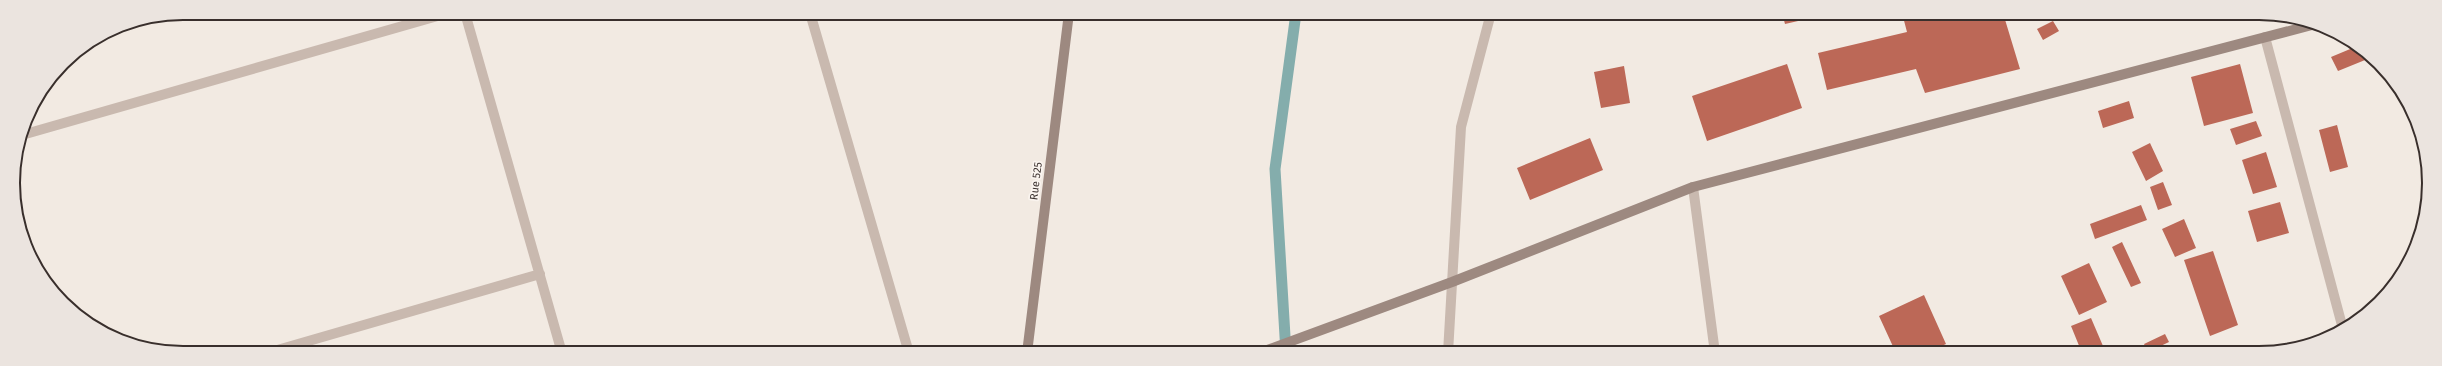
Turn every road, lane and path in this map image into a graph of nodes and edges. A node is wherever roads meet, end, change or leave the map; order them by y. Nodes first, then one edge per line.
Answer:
1 (424, 20) edge
2 (467, 20) edge
3 (812, 20) edge
4 (1068, 20) edge
5 (1489, 20) edge
6 (2303, 27) edge
7 (2266, 37) junction
8 (28, 133) edge
9 (1693, 187) junction
10 (540, 274) junction
11 (1452, 282) junction
12 (2341, 323) edge
13 (291, 346) edge
14 (560, 346) edge
15 (907, 346) edge
16 (1028, 346) edge
17 (1278, 346) edge
18 (1448, 346) edge
19 (1714, 346) edge

1 - 8 street
2 - 10 street
3 - 15 street
4 - 16 street, Rue 525
5 - 11 street
6 - 7 street
7 - 9 street
7 - 12 street
9 - 11 street
9 - 19 street
10 - 13 street
10 - 14 street
11 - 17 street
11 - 18 street

